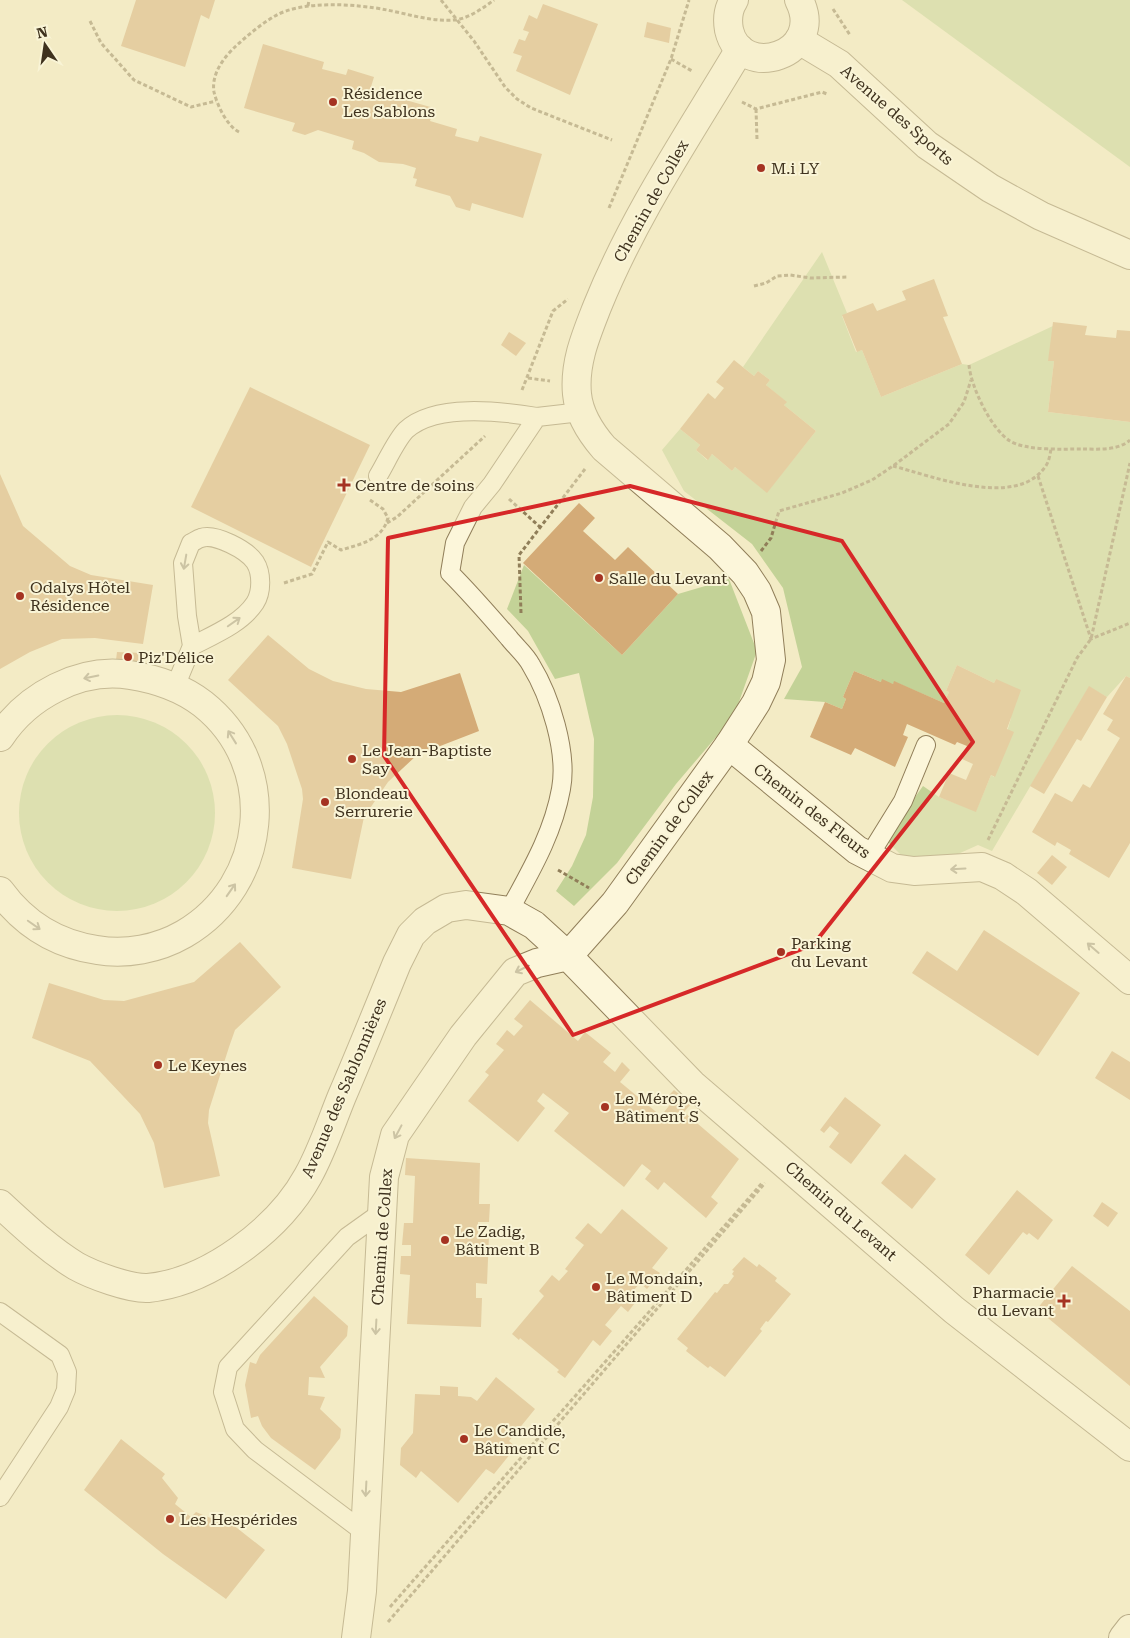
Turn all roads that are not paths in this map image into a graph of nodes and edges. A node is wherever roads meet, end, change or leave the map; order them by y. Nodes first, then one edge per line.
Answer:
1 (734, 0) edge
2 (799, 0) edge
3 (799, 40) junction
4 (740, 49) junction
5 (1130, 255) edge
6 (581, 412) junction
7 (537, 417) junction
8 (378, 476) road end
9 (192, 646) junction
10 (175, 687) junction
11 (0, 737) edge
12 (729, 745) junction
13 (926, 745) dead end
14 (869, 856) junction
15 (0, 891) edge
16 (509, 911) junction
17 (568, 956) junction
18 (1130, 980) edge
19 (0, 1204) edge
20 (382, 1212) junction
21 (0, 1312) edge
22 (1130, 1447) edge
23 (0, 1497) edge
24 (364, 1532) junction
25 (1130, 1629) edge
26 (356, 1638) edge
27 (1123, 1638) edge

1 - 4 street
2 - 3 street
3 - 4 street
3 - 5 street, Avenue des Sports
4 - 6 street, Chemin de Collex
6 - 7 lane
6 - 12 street, Chemin de Collex
7 - 8 lane
7 - 16 lane
9 -> 9 lane
9 - 10 lane
10 -> 11 street
15 -> 10 street
12 - 14 street, Chemin des Fleurs
12 - 17 street, Chemin de Collex
13 - 14 lane
18 -> 14 street, Chemin des Fleurs
16 - 17 street, Avenue des Sablonnières
16 - 19 street, Avenue des Sablonnières
17 -> 20 street, Chemin de Collex
17 - 22 street, Chemin du Levant
20 -> 24 street, Chemin de Collex
20 - 24 lane
21 - 23 lane
24 - 26 street, Chemin de Collex
25 - 27 street

